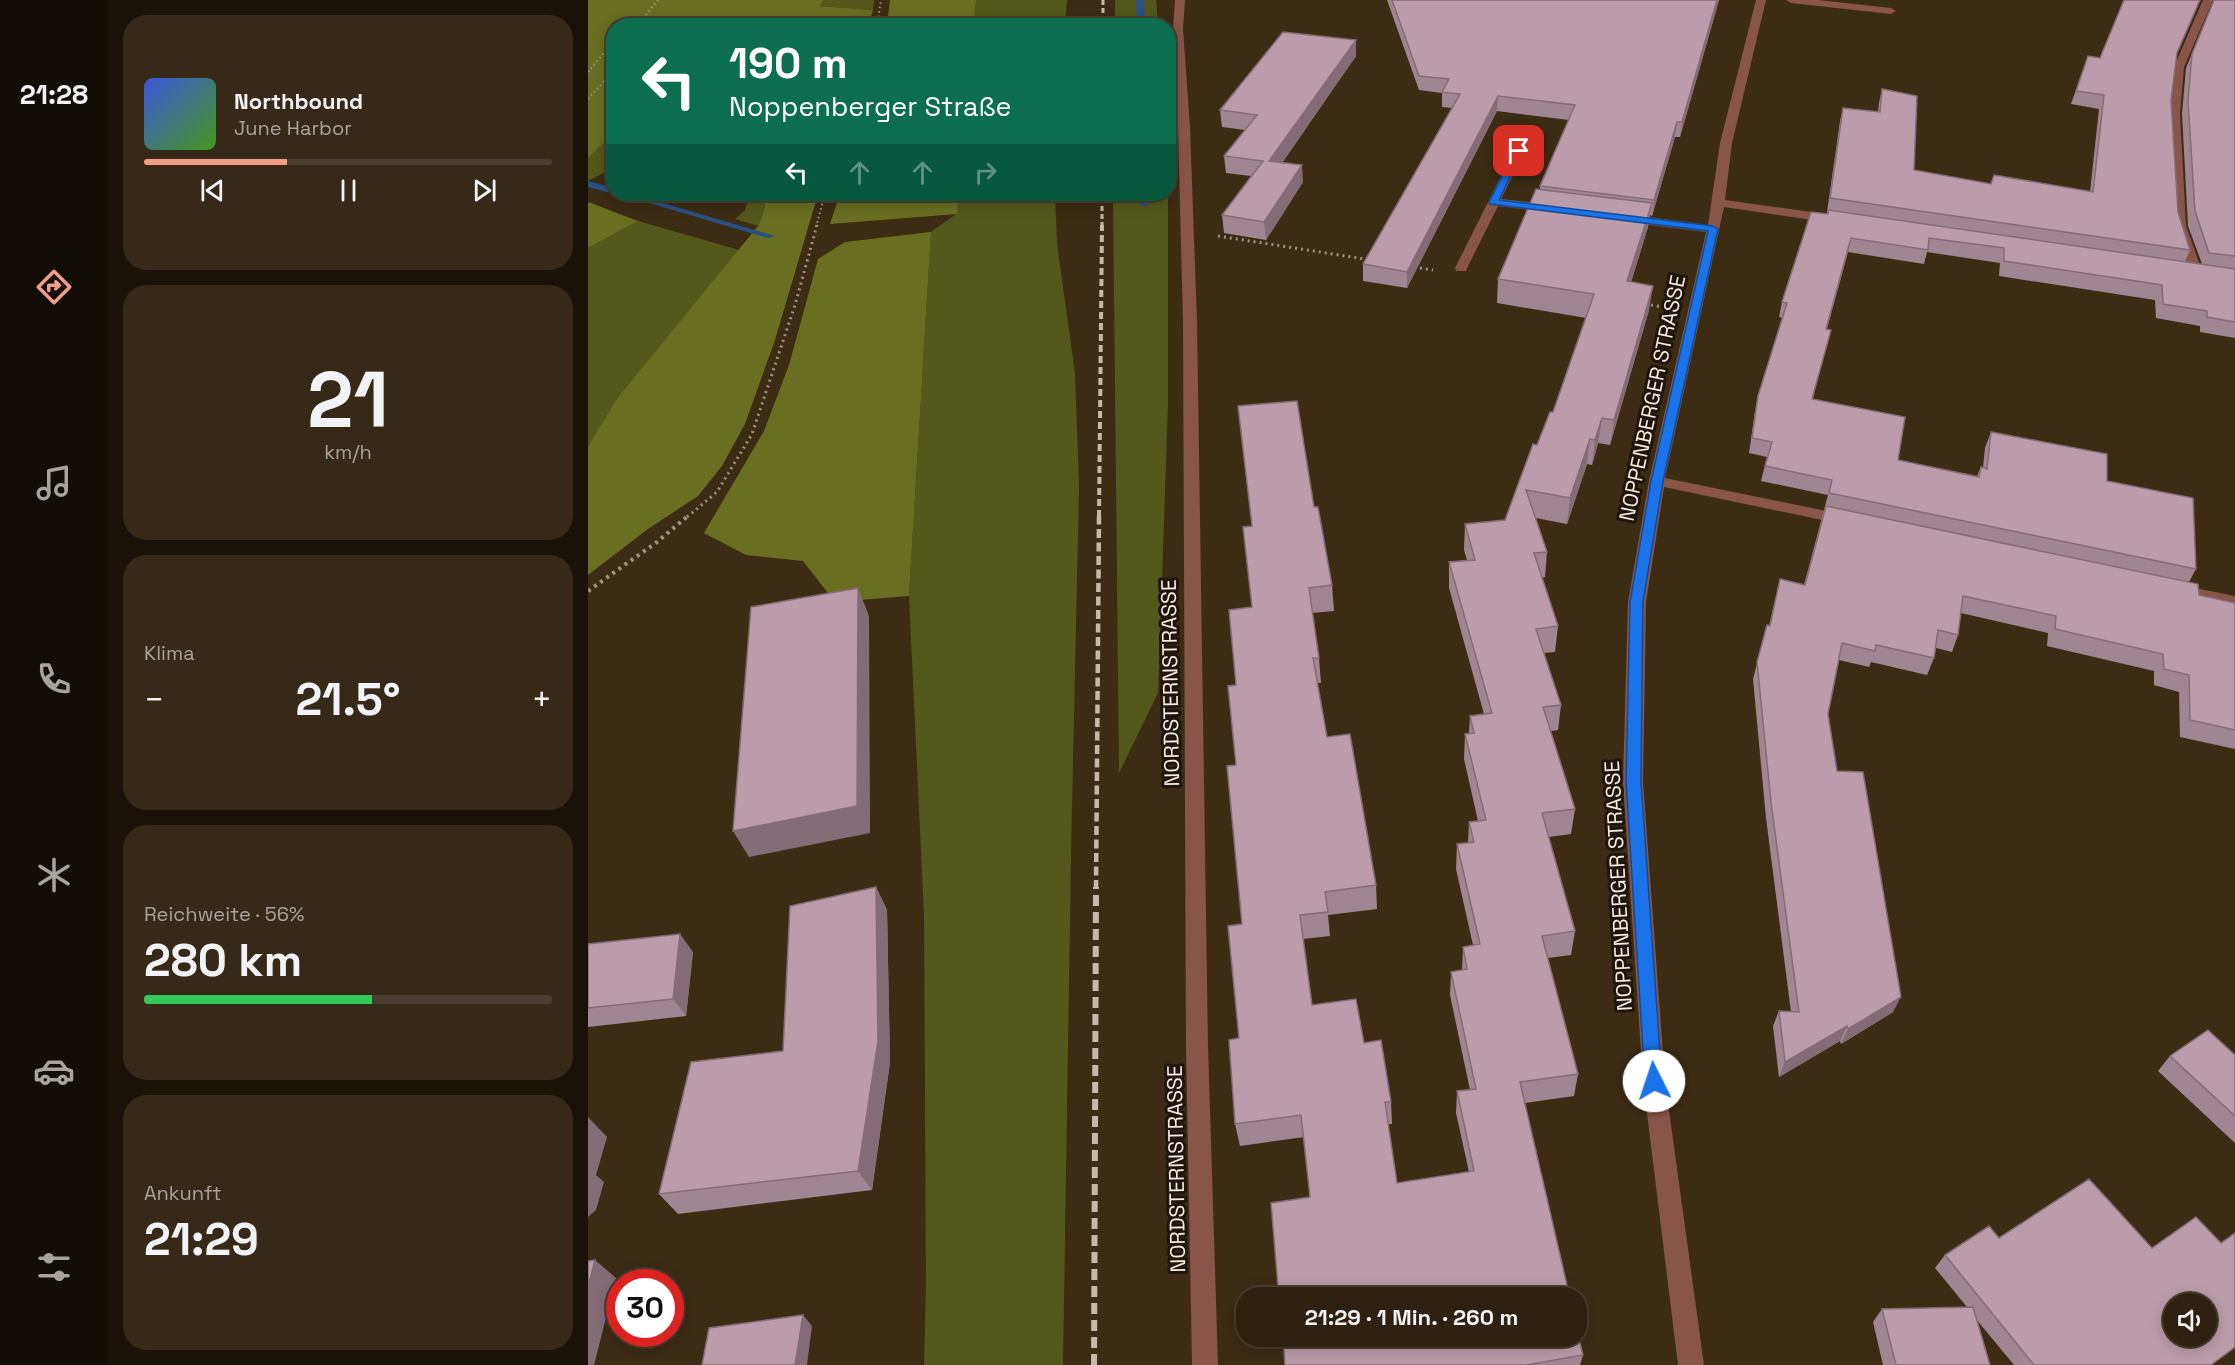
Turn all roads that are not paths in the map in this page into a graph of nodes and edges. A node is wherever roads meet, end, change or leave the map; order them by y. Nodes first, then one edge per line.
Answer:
1 (1180, 0) edge
2 (1761, 0) edge
3 (1791, 0) edge
4 (2208, 0) edge
5 (1891, 11) dead end
6 (1528, 134) dead end
7 (1493, 202) junction
8 (1719, 203) junction
9 (1563, 210) edge
10 (1609, 216) edge
11 (1848, 221) edge
12 (1713, 229) junction
13 (1461, 268) dead end
14 (2195, 271) edge
15 (1657, 481) junction
16 (1865, 524) edge
17 (2154, 585) edge
18 (2235, 602) edge
19 (1205, 1365) edge
20 (1691, 1365) edge

1 - 19 street, NORDSTERNSTRASSE
2 - 8 street, NOPPENBERGER STRASSE
3 - 5 street
4 - 14 street
6 - 7 street
7 - 9 street
7 - 13 street
8 - 11 street
8 - 12 street, NOPPENBERGER STRASSE
10 - 12 street
12 - 15 street, NOPPENBERGER STRASSE
15 - 16 street
15 - 20 street, NOPPENBERGER STRASSE
17 - 18 street

